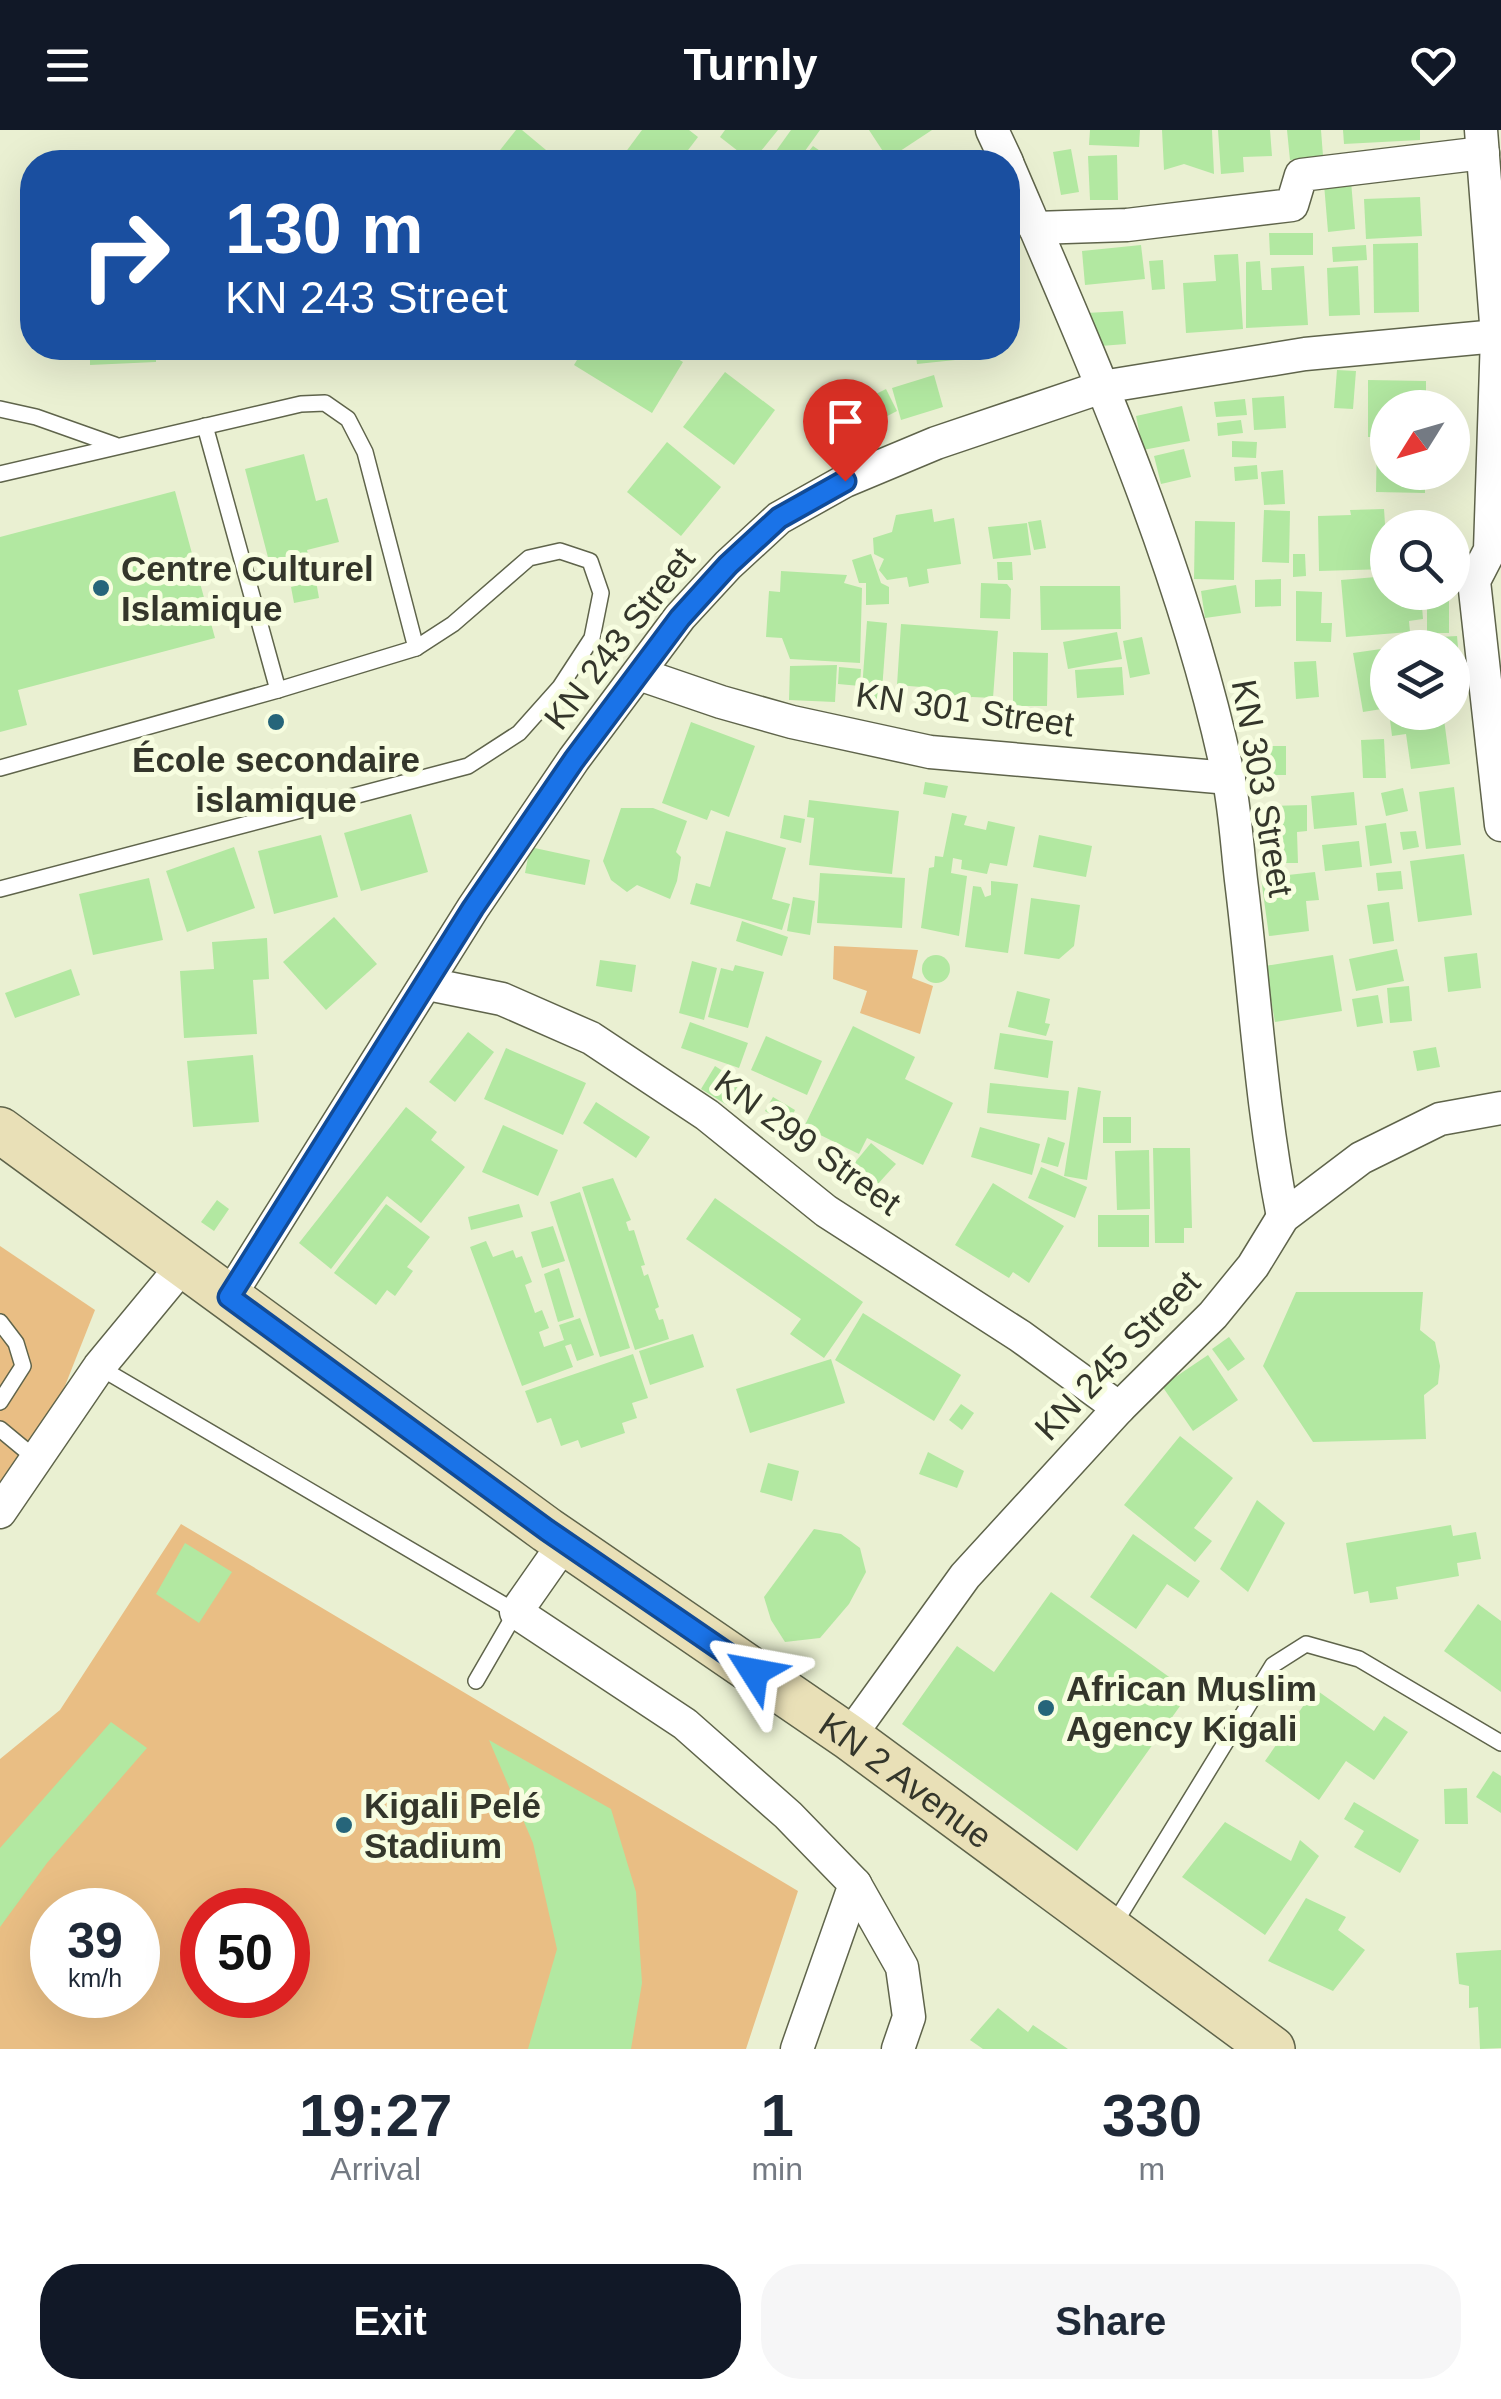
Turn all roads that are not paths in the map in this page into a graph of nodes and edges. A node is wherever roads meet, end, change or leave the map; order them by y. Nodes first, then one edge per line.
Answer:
1 (1482, 142) edge
2 (1020, 194) edge
3 (1035, 228) junction
4 (1497, 336) junction
5 (1102, 387) junction
6 (0, 410) edge
7 (205, 426) junction
8 (116, 446) junction
9 (0, 474) edge
10 (1496, 552) edge
11 (416, 648) junction
12 (639, 674) junction
13 (278, 690) junction
14 (0, 768) edge
15 (1228, 778) junction
16 (1501, 825) edge
17 (0, 889) edge
18 (428, 984) junction
19 (1501, 1108) edge
20 (0, 1130) edge
21 (1283, 1217) junction
22 (184, 1264) junction
23 (229, 1297) junction
24 (0, 1322) edge
25 (99, 1367) junction
26 (0, 1402) edge
27 (1119, 1408) junction
28 (0, 1429) edge
29 (36, 1458) junction
30 (0, 1512) edge
31 (564, 1542) junction
32 (516, 1612) junction
33 (476, 1681) dead end
34 (849, 1738) junction
35 (1501, 1743) edge
36 (856, 1884) junction
37 (1110, 1930) junction
38 (797, 2049) edge
39 (898, 2049) edge
40 (1272, 2049) edge

1 - 3 street
1 - 4 street
2 - 3 street, KN 303 Street
3 - 5 street, KN 303 Street
4 - 5 street, KN 243 Street
4 - 10 street
5 - 12 street, KN 243 Street
5 - 15 street, KN 303 Street
6 - 8 lane
7 - 8 lane
7 - 11 lane
7 - 13 lane
8 - 9 lane
10 - 16 street
11 - 13 lane
11 - 17 lane
12 - 15 street, KN 301 Street
12 - 18 street, KN 243 Street
13 - 14 lane
15 - 21 street, KN 303 Street
18 - 23 street, KN 243 Street
18 - 27 street, KN 299 Street
19 - 21 street, KN 245 Street
20 - 22 main road, KN 2 Avenue
21 - 27 street, KN 245 Street
22 - 23 main road, KN 2 Avenue
22 - 25 street
23 - 31 main road, KN 2 Avenue
24 - 26 lane
25 - 29 street
25 - 32 lane
27 - 34 street, KN 245 Street
28 - 29 lane
29 - 30 street
31 - 32 street
31 - 34 main road, KN 2 Avenue
32 - 33 lane
32 - 36 street
34 - 37 main road, KN 2 Avenue
35 - 37 lane
36 - 38 street
36 - 39 street
37 - 40 main road, KN 2 Avenue

